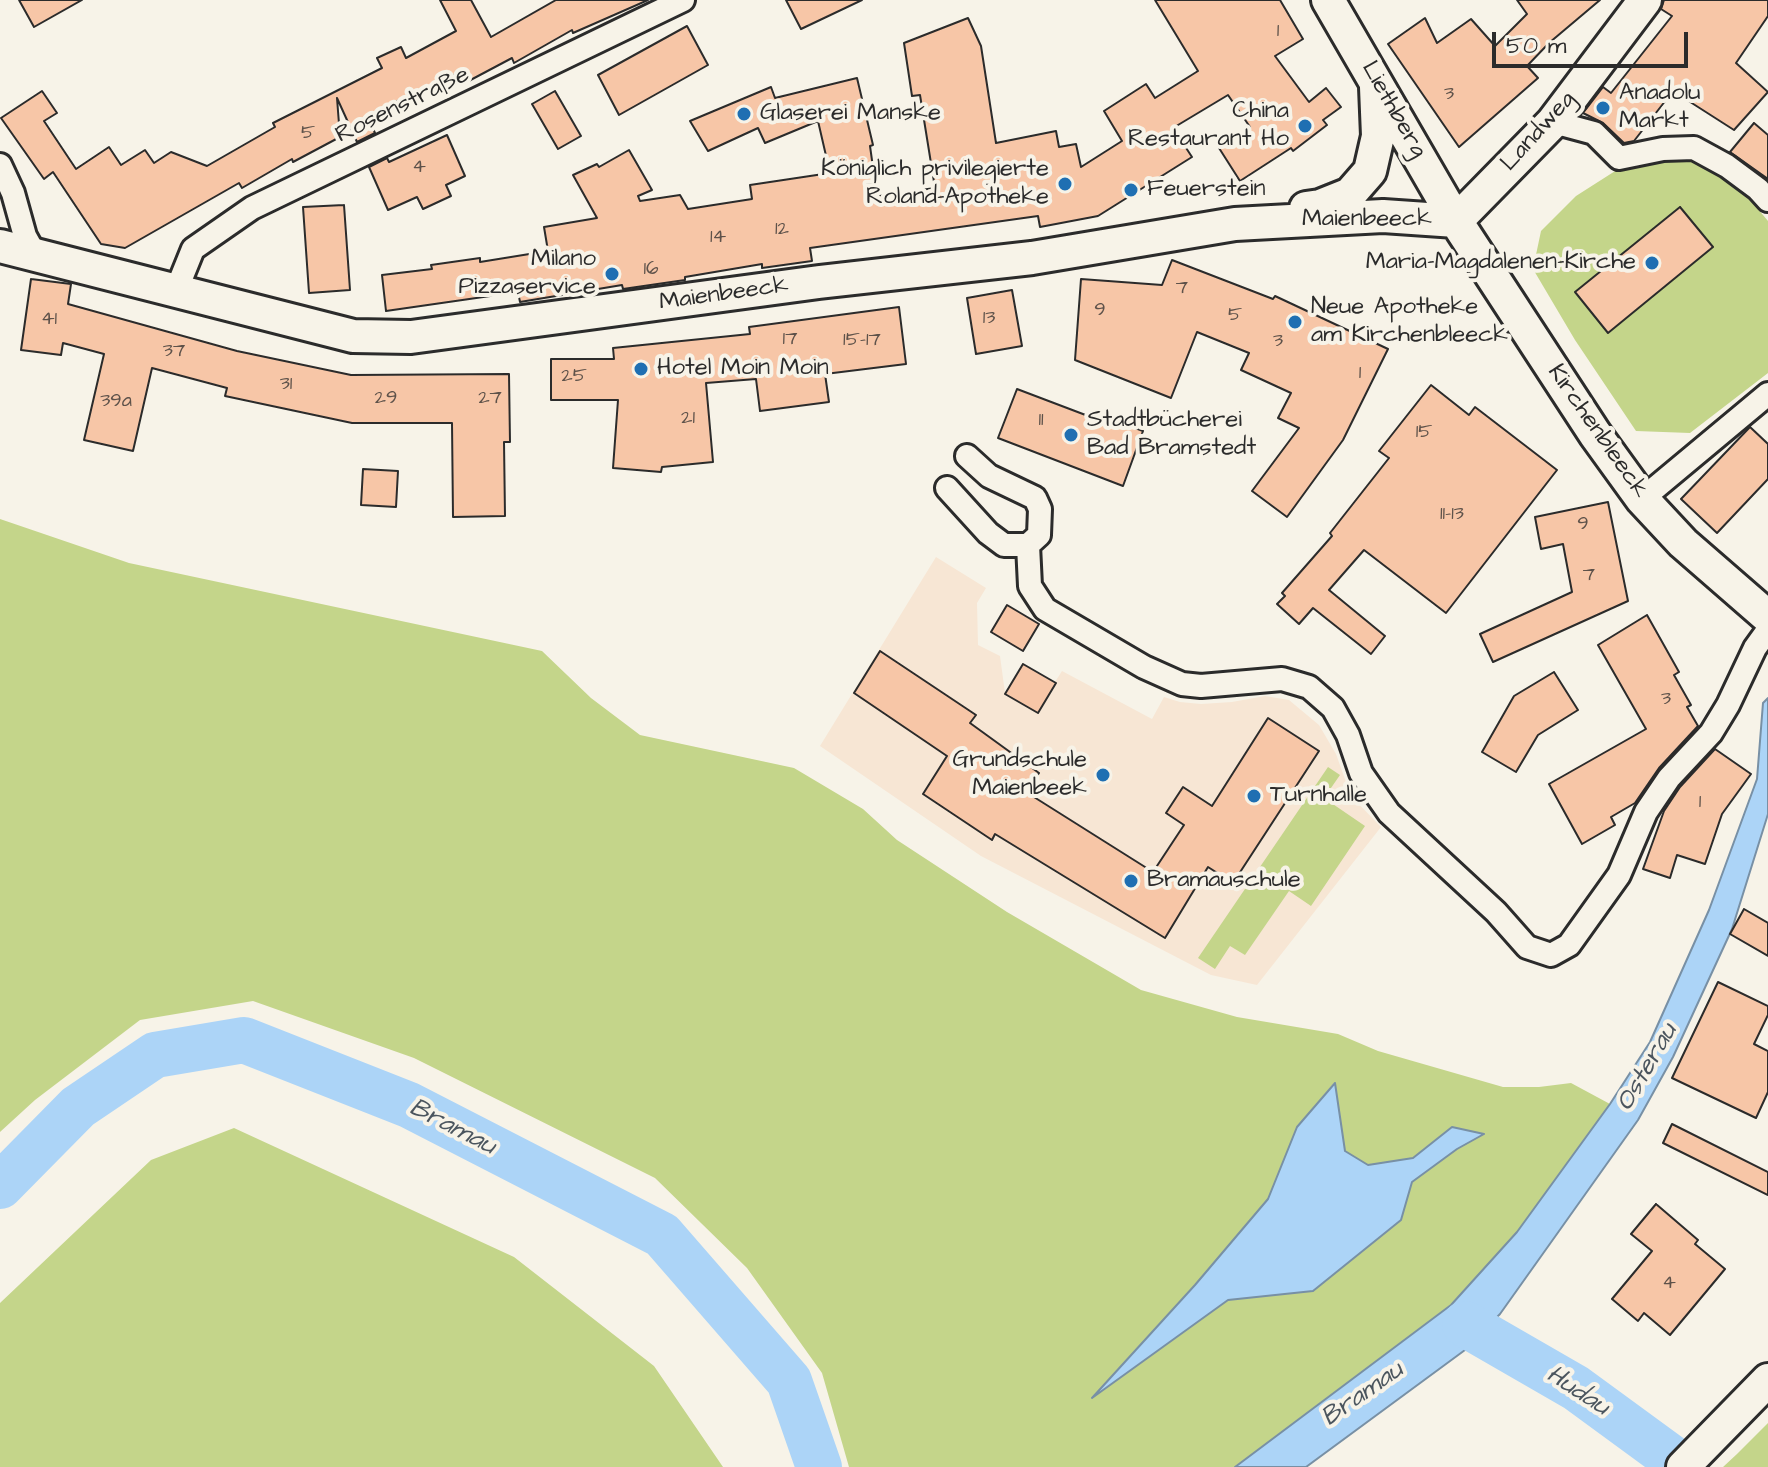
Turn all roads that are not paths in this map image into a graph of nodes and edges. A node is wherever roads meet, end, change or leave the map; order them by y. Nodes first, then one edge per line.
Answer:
1 (683, 0) edge
2 (1328, 0) edge
3 (1645, 0) edge
4 (1375, 80) junction
5 (1553, 122) junction
6 (0, 165) edge
7 (1768, 200) edge
8 (1456, 221) junction
9 (1235, 224) junction
10 (0, 246) edge
11 (36, 256) junction
12 (176, 291) junction
13 (1768, 394) edge
14 (967, 456) dead end
15 (947, 488) dead end
16 (1642, 499) junction
17 (1028, 545) junction
18 (1768, 617) edge
19 (1768, 630) edge
20 (1768, 1380) edge
21 (1691, 1461) edge

1 - 12 street, Rosenstraße
2 - 4 street, Liethberg
3 - 5 street, Landweg
4 - 8 street, Liethberg
4 - 9 street
5 - 7 street
5 - 8 street, Landweg
6 - 11 street
8 - 9 street, Maienbeeck
8 - 16 street, Kirchenbleeck
9 - 12 street, Maienbeeck
10 - 11 street, Maienbeeck
11 - 12 street, Maienbeeck
13 - 16 street
14 - 17 street
15 - 17 street
16 - 18 street, Kirchenbleeck
17 - 19 street
20 - 21 street

